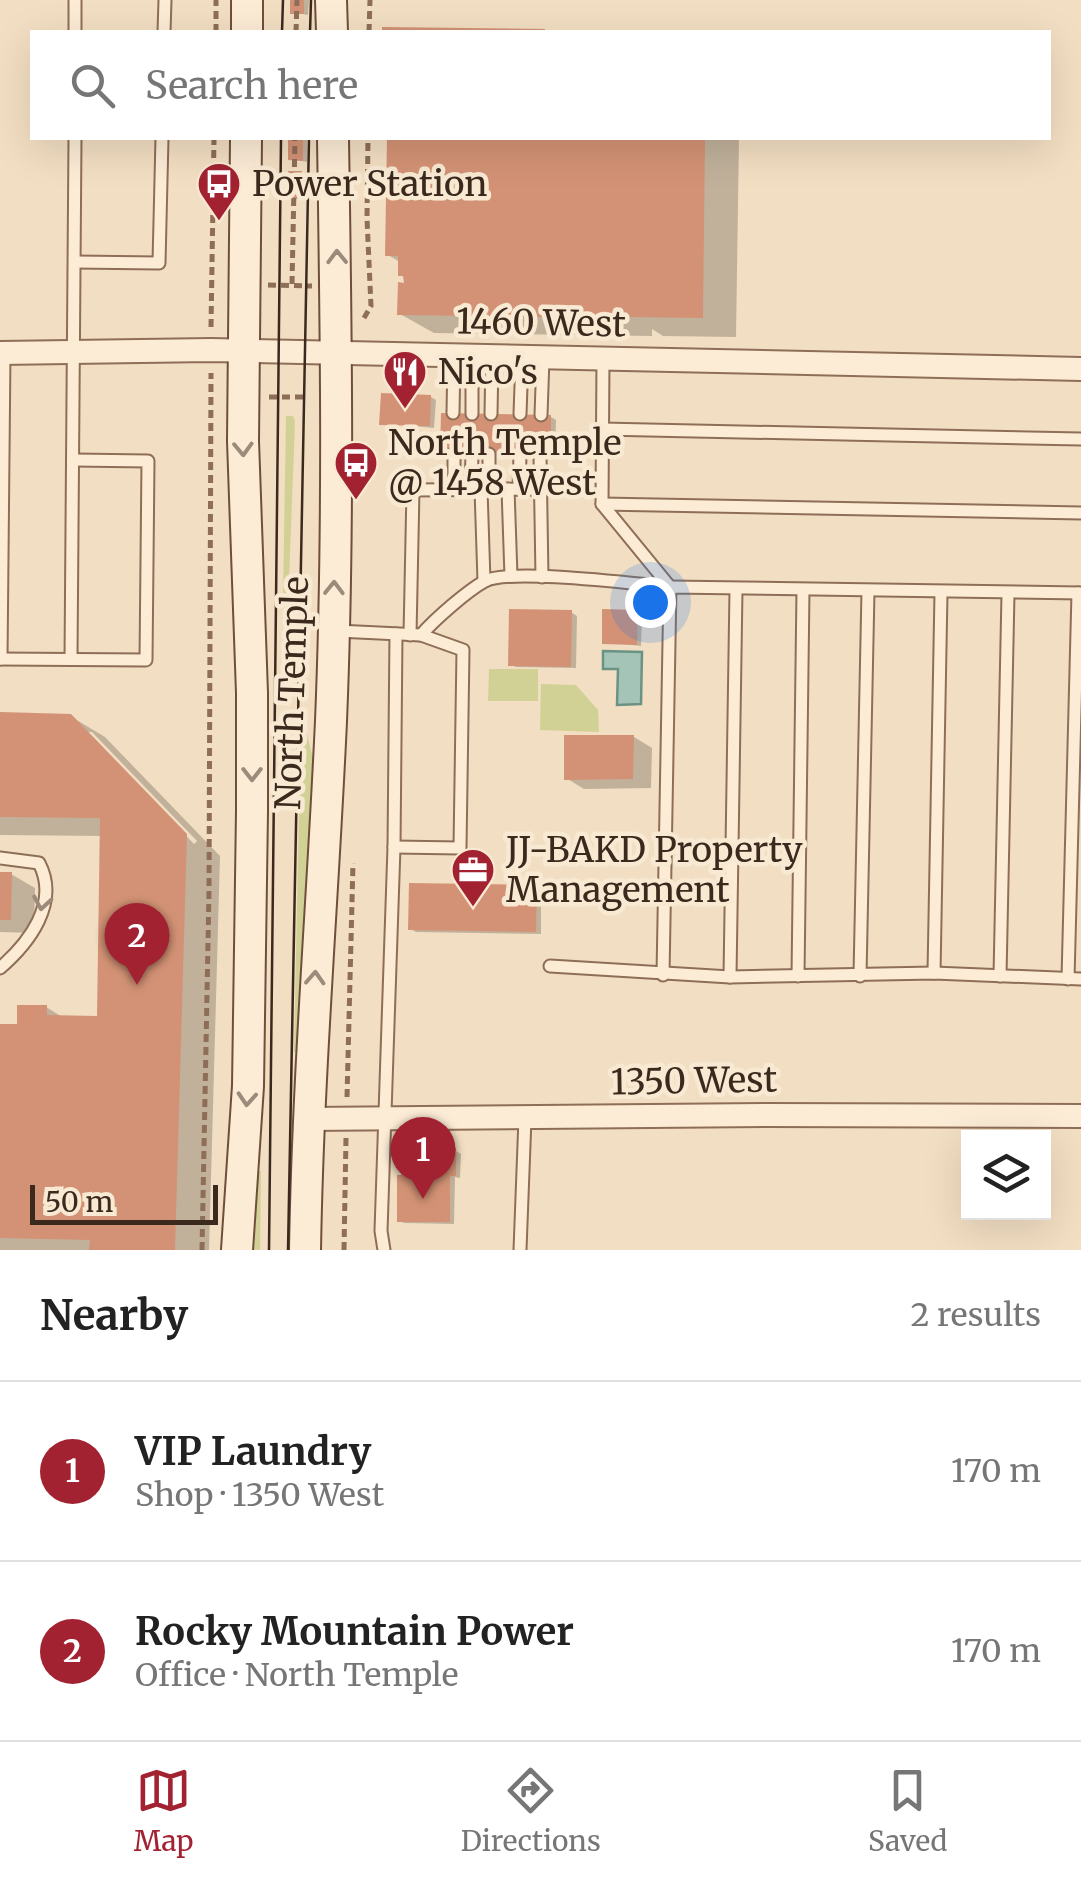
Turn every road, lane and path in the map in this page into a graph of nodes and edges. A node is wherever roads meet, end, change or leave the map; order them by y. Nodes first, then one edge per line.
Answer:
1 (75, 0) edge
2 (165, 0) edge
3 (216, 0) edge
4 (248, 0) edge
5 (297, 0) edge
6 (331, 0) edge
7 (370, 0) edge
8 (75, 30) edge
9 (164, 30) edge
10 (216, 30) edge
11 (247, 30) edge
12 (296, 30) edge
13 (332, 30) edge
14 (369, 30) edge
15 (75, 140) edge
16 (162, 140) edge
17 (214, 140) edge
18 (246, 140) edge
19 (295, 140) edge
20 (333, 140) edge
21 (368, 140) edge
22 (75, 262) junction
23 (283, 285) dead end
24 (212, 309) dead end
25 (364, 317) dead end
26 (242, 351) junction
27 (75, 352) junction
28 (2, 354) edge
29 (338, 354) junction
30 (473, 357) junction
31 (532, 358) junction
32 (603, 359) junction
33 (1081, 369) edge
34 (212, 395) dead end
35 (280, 397) dead end
36 (300, 397) dead end
37 (453, 413) dead end
38 (472, 414) dead end
39 (491, 414) dead end
40 (520, 414) dead end
41 (541, 415) dead end
42 (602, 428) junction
43 (1081, 440) edge
44 (454, 454) dead end
45 (472, 454) dead end
46 (489, 454) dead end
47 (520, 455) dead end
48 (540, 455) dead end
49 (74, 460) junction
50 (454, 489) junction
51 (480, 489) junction
52 (514, 489) junction
53 (540, 489) junction
54 (602, 504) junction
55 (1081, 514) edge
56 (511, 576) junction
57 (542, 577) junction
58 (484, 581) junction
59 (670, 586) junction
60 (736, 590) junction
61 (804, 590) junction
62 (868, 591) junction
63 (941, 593) junction
64 (1080, 593) edge
65 (1008, 594) junction
66 (333, 631) junction
67 (409, 635) junction
68 (0, 659) edge
69 (71, 659) junction
70 (394, 848) junction
71 (0, 858) edge
72 (550, 966) dead end
73 (0, 968) edge
74 (934, 974) junction
75 (662, 975) junction
76 (730, 976) junction
77 (798, 976) junction
78 (860, 976) junction
79 (1000, 976) junction
80 (1075, 979) edge
81 (1081, 1116) edge
82 (524, 1118) junction
83 (307, 1119) junction
84 (387, 1119) junction
85 (202, 1250) edge
86 (236, 1250) edge
87 (304, 1250) edge
88 (384, 1250) edge
89 (520, 1250) edge

1 - 8 lane
2 - 9 lane
3 - 10 path
4 - 11 main road
5 - 12 path
6 - 13 main road
7 - 14 path
15 - 22 lane
16 - 22 lane
17 - 24 path
18 - 26 main road, North Temple
19 - 23 path
29 -> 20 main road, North Temple
21 - 25 path
22 - 27 lane
26 - 27 street, 1460 West
26 - 29 street, 1460 West
26 -> 86 main road, North Temple
27 - 28 street, 1460 West
27 - 49 lane
28 - 68 lane
29 - 30 street, 1460 West
66 -> 29 main road, North Temple
30 - 31 street, 1460 West
30 - 37 lane
30 - 38 lane
30 - 39 lane
31 - 32 street, 1460 West
31 - 40 lane
31 - 41 lane
32 - 33 street, 1460 West
32 - 42 lane
34 - 85 path
35 - 36 path
42 - 43 lane
42 - 54 lane
44 - 50 lane
45 - 51 lane
46 - 51 lane
47 - 52 lane
48 - 53 lane
49 - 69 lane
49 - 69 lane
50 - 51 lane
50 - 67 lane
51 - 52 lane
51 - 58 lane
52 - 53 lane
52 - 56 lane
53 - 57 lane
54 - 55 lane
54 - 59 lane
56 - 57 lane
56 - 58 lane
57 - 59 lane
58 - 67 lane
59 - 60 lane
59 - 75 lane
60 - 61 lane
60 - 76 lane
61 - 62 lane
61 - 77 lane
62 - 63 lane
62 - 78 lane
63 - 65 lane
63 - 74 lane
64 - 65 lane
64 - 80 lane
65 - 79 lane
66 - 67 lane
83 -> 66 main road, North Temple
67 - 70 lane
67 - 70 lane
68 - 69 lane
70 - 84 lane
71 -> 73 lane
72 - 75 lane
74 - 78 lane
74 - 79 lane
75 - 76 lane
76 - 77 lane
77 - 78 lane
79 - 80 lane
81 - 82 street, 1350 West
82 - 84 street, 1350 West
82 - 89 lane
83 - 84 street, 1350 West
83 - 87 main road, North Temple
84 - 88 lane

